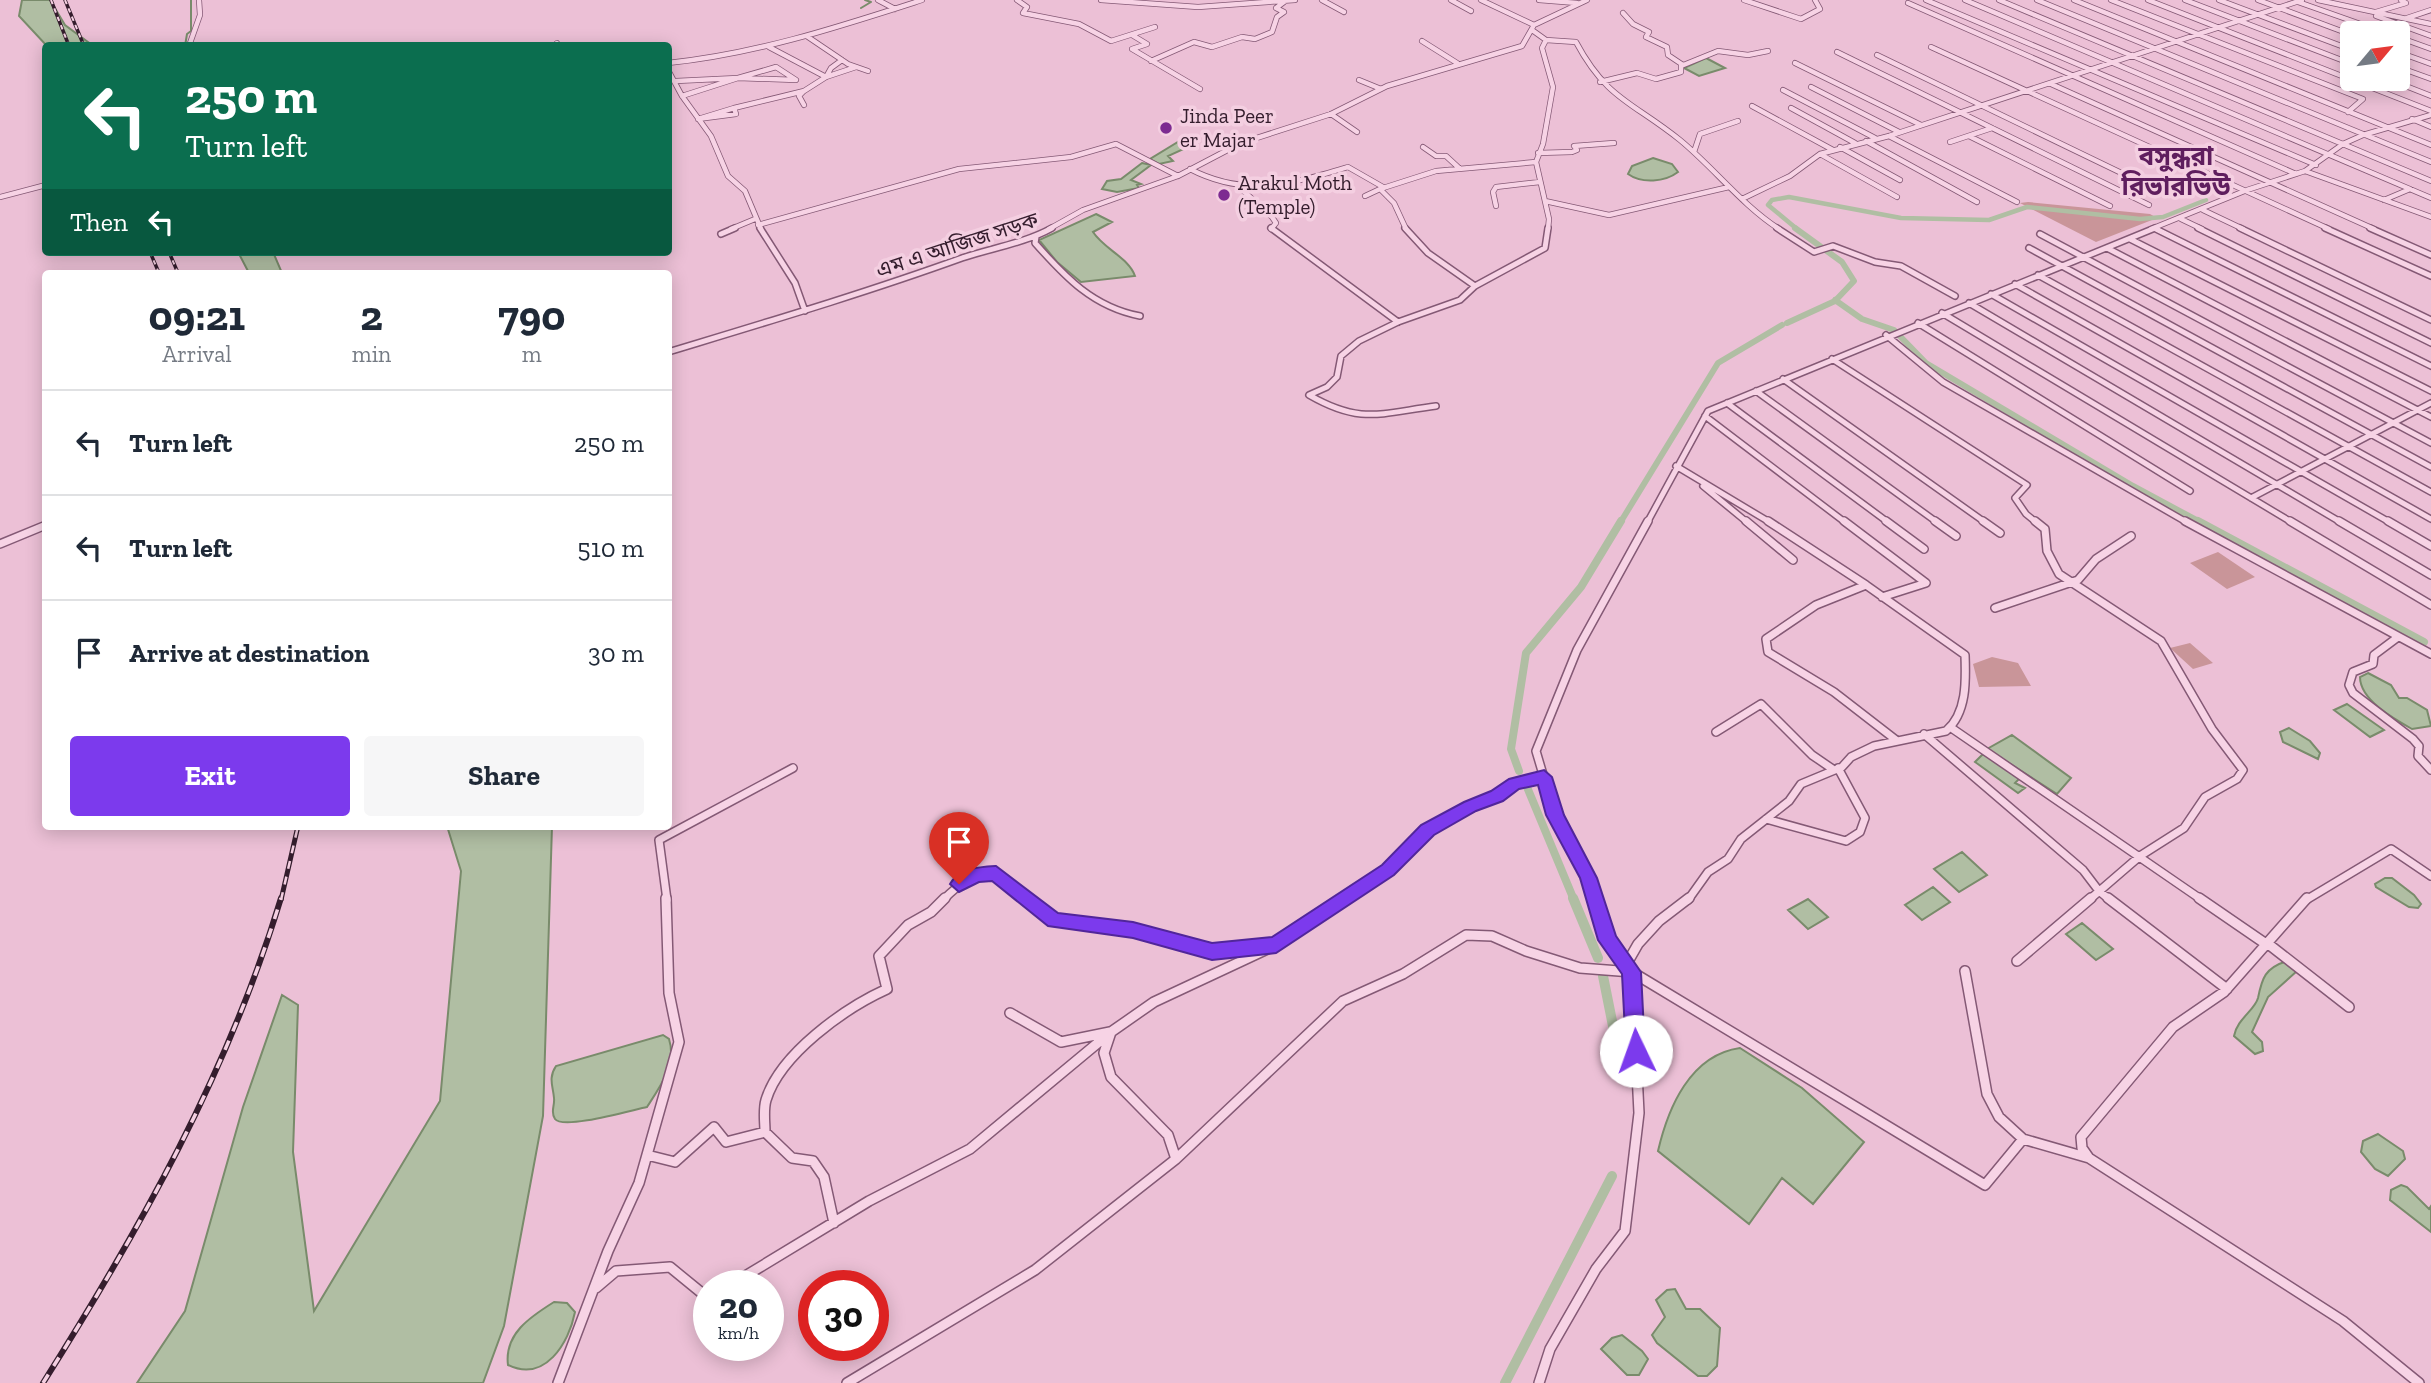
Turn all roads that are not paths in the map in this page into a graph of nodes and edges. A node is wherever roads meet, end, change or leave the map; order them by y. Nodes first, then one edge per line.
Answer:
1 (199, 0) edge
2 (878, 0) edge
3 (922, 0) edge
4 (1017, 0) edge
5 (1101, 0) edge
6 (1294, 0) edge
7 (1323, 0) edge
8 (1331, 0) edge
9 (1451, 0) edge
10 (1481, 0) edge
11 (1539, 0) edge
12 (1587, 0) edge
13 (1744, 0) edge
14 (1815, 0) edge
15 (1926, 0) edge
16 (1942, 0) edge
17 (1965, 0) edge
18 (1999, 0) edge
19 (2037, 0) edge
20 (2074, 0) edge
21 (2111, 0) edge
22 (2148, 0) edge
23 (2185, 0) edge
24 (2219, 0) edge
25 (2258, 0) edge
26 (2318, 0) edge
27 (2401, 0) edge
28 (2300, 1) edge
29 (1284, 2) junction
30 (1908, 3) dead end
31 (1934, 3) junction
32 (1578, 4) junction
33 (2350, 7) junction
34 (2278, 8) junction
35 (895, 9) junction
36 (2431, 10) edge
37 (1471, 11) dead end
38 (1344, 12) dead end
39 (2376, 12) junction
40 (1623, 13) dead end
41 (2257, 15) junction
42 (2407, 19) junction
43 (2240, 21) junction
44 (2352, 21) edge
45 (2431, 24) edge
46 (1155, 27) dead end
47 (1533, 28) junction
48 (2218, 28) junction
49 (2340, 30) edge
50 (1132, 35) junction
51 (2197, 35) junction
52 (2431, 36) edge
53 (807, 37) junction
54 (1546, 40) junction
55 (1422, 41) dead end
56 (190, 42) edge
57 (2177, 42) junction
58 (2410, 42) edge
59 (2340, 46) edge
60 (769, 47) junction
61 (1931, 47) dead end
62 (2156, 49) junction
63 (2431, 50) edge
64 (1768, 51) dead end
65 (1837, 52) dead end
66 (1877, 55) dead end
67 (2410, 56) edge
68 (2133, 57) junction
69 (2340, 59) edge
70 (842, 60) junction
71 (1151, 61) junction
72 (672, 62) edge
73 (1457, 63) junction
74 (1795, 63) dead end
75 (2113, 63) junction
76 (2431, 64) edge
77 (1683, 65) junction
78 (856, 67) junction
79 (812, 69) junction
80 (2093, 70) junction
81 (868, 71) dead end
82 (2410, 71) edge
83 (672, 76) edge
84 (826, 77) junction
85 (2072, 77) junction
86 (741, 78) junction
87 (2431, 79) edge
88 (796, 80) junction
89 (1359, 80) dead end
90 (676, 81) junction
91 (1600, 82) junction
92 (2051, 84) junction
93 (1811, 87) dead end
94 (2410, 88) edge
95 (1200, 89) dead end
96 (1381, 89) junction
97 (1783, 90) dead end
98 (804, 91) junction
99 (2028, 91) junction
100 (682, 96) junction
101 (2431, 96) edge
102 (804, 105) dead end
103 (1752, 106) dead end
104 (1981, 106) junction
105 (1791, 108) dead end
106 (2348, 112) junction
107 (1961, 113) junction
108 (2431, 113) edge
109 (1331, 114) junction
110 (698, 119) junction
111 (2411, 119) junction
112 (1738, 121) dead end
113 (1921, 125) junction
114 (2384, 126) junction
115 (2431, 127) edge
116 (1993, 128) junction
117 (1357, 132) dead end
118 (1899, 132) junction
119 (1889, 135) junction
120 (2362, 135) junction
121 (1969, 136) junction
122 (1876, 138) junction
123 (1865, 140) junction
124 (1950, 142) dead end
125 (1614, 143) dead end
126 (1855, 143) junction
127 (2343, 144) junction
128 (2431, 145) edge
129 (1840, 147) junction
130 (1423, 148) dead end
131 (1833, 150) junction
132 (1694, 152) junction
133 (1538, 153) junction
134 (1820, 154) junction
135 (2330, 155) junction
136 (1536, 162) junction
137 (2431, 162) edge
138 (2316, 165) junction
139 (1459, 167) junction
140 (1191, 169) junction
141 (2305, 171) junction
142 (2296, 174) junction
143 (1178, 176) junction
144 (1900, 180) dead end
145 (2431, 181) edge
146 (1540, 182) junction
147 (2271, 183) junction
148 (42, 186) edge
149 (1238, 186) junction
150 (1729, 187) junction
151 (1381, 188) junction
152 (2410, 189) junction
153 (2246, 190) junction
154 (2167, 195) dead end
155 (1365, 196) dead end
156 (0, 197) edge
157 (1897, 197) dead end
158 (2431, 198) edge
159 (1742, 199) junction
160 (2384, 200) junction
161 (1545, 201) junction
162 (1977, 202) dead end
163 (2017, 202) dead end
164 (2149, 205) dead end
165 (1496, 206) dead end
166 (2110, 206) dead end
167 (2203, 211) junction
168 (2431, 217) edge
169 (2181, 219) junction
170 (756, 222) junction
171 (2156, 229) junction
172 (721, 234) dead end
173 (2040, 234) dead end
174 (1036, 237) junction
175 (2130, 239) junction
176 (2029, 248) dead end
177 (2107, 248) junction
178 (2431, 255) edge
179 (2084, 257) junction
180 (2061, 266) junction
181 (2038, 275) junction
182 (2431, 276) edge
183 (2015, 284) junction
184 (1475, 286) junction
185 (1990, 294) junction
186 (1955, 296) dead end
187 (1969, 303) junction
188 (805, 311) junction
189 (1942, 313) junction
190 (1140, 316) dead end
191 (2431, 320) edge
192 (1398, 322) junction
193 (1918, 323) junction
194 (1886, 335) junction
195 (2431, 343) edge
196 (672, 351) edge
197 (1832, 359) junction
198 (2431, 366) edge
199 (1783, 379) junction
200 (1756, 391) junction
201 (2431, 391) edge
202 (1727, 403) junction
203 (2431, 403) edge
204 (1436, 406) dead end
205 (2418, 410) junction
206 (1705, 416) junction
207 (2431, 417) edge
208 (2394, 423) junction
209 (2371, 435) junction
210 (2431, 443) edge
211 (2348, 447) junction
212 (2325, 460) junction
213 (1676, 466) junction
214 (2431, 467) edge
215 (2302, 472) junction
216 (1700, 480) junction
217 (2277, 485) junction
218 (2190, 491) dead end
219 (2431, 492) edge
220 (2251, 498) junction
221 (2431, 519) edge
222 (42, 527) edge
223 (2000, 533) dead end
224 (1956, 536) dead end
225 (2132, 536) dead end
226 (0, 544) edge
227 (2431, 546) edge
228 (1924, 549) dead end
229 (1793, 560) dead end
230 (2431, 575) edge
231 (2071, 584) junction
232 (1866, 585) junction
233 (1882, 597) junction
234 (2431, 605) edge
235 (1996, 607) dead end
236 (2398, 638) junction
237 (2431, 654) edge
238 (1950, 727) junction
239 (1716, 732) dead end
240 (1924, 734) junction
241 (1896, 740) junction
242 (793, 768) dead end
243 (1836, 769) junction
244 (2431, 770) edge
245 (1544, 777) junction
246 (1766, 818) junction
247 (2140, 856) junction
248 (2431, 876) edge
249 (2099, 891) junction
250 (2267, 944) junction
251 (1276, 945) junction
252 (2017, 961) dead end
253 (1629, 969) junction
254 (1965, 971) dead end
255 (2227, 989) junction
256 (2349, 1007) dead end
257 (1010, 1013) dead end
258 (1111, 1031) junction
259 (765, 1132) junction
260 (2023, 1139) junction
261 (648, 1155) junction
262 (2089, 1158) junction
263 (1176, 1159) junction
264 (834, 1223) junction
265 (755, 1270) edge
266 (693, 1286) edge
267 (596, 1289) junction
268 (558, 1383) edge
269 (848, 1383) edge
270 (1539, 1383) edge
271 (2419, 1383) edge

1 - 56 street
2 - 35 street
3 - 35 street
4 - 50 street
5 - 29 street
6 - 29 street
7 - 8 street
7 - 38 street
9 - 37 street
10 - 47 street
11 - 32 street
12 - 32 street, এম এ আজিজ সড়ক
13 - 14 street
15 - 31 street
16 - 31 street
17 - 75 street
18 - 68 street
19 - 62 street
20 - 57 street
21 - 51 street
22 - 48 street
23 - 43 street
24 - 41 street
25 - 34 street
26 - 33 street
27 - 39 street
28 - 34 street
28 - 44 street
29 - 71 street
30 - 85 street
31 - 80 street
32 - 47 street, এম এ আজিজ সড়ক
33 - 39 street
33 - 52 street
34 - 41 street
34 - 49 street
35 - 53 street
36 - 42 street
39 - 42 street
40 - 77 street
41 - 43 street
41 - 59 street
42 - 45 street
43 - 48 street
43 - 69 street
46 - 50 street
47 - 54 street
47 - 73 street, এম এ আজিজ সড়ক
48 - 51 street
48 - 108 street
50 - 71 street
51 - 57 street
51 - 106 street
53 - 60 street
53 - 70 street
54 - 91 street
54 - 133 street
55 - 73 street
57 - 62 street
57 - 106 street
58 - 63 street
60 - 72 street
60 - 79 street
61 - 99 street
62 - 68 street
62 - 120 street
64 - 77 street
65 - 107 street
66 - 104 street
67 - 76 street
68 - 75 street
68 - 127 street
70 - 78 street
70 - 84 street
71 - 95 street
73 - 96 street, এম এ আজিজ সড়ক
74 - 113 street
75 - 80 street
75 - 135 street
77 - 91 street
78 - 81 street
78 - 84 street
79 - 84 street
79 - 88 street
80 - 85 street
80 - 138 street
82 - 87 street
83 - 90 street
84 - 98 street
85 - 92 street
85 - 142 street
86 - 88 street
86 - 88 street
86 - 90 street
86 - 100 street
89 - 96 street
90 - 100 street
91 - 132 street
92 - 99 street
92 - 147 street
93 - 118 street
94 - 101 street
96 - 109 street, এম এ আজিজ সড়ক
97 - 122 street
98 - 102 street
98 - 110 street
99 - 104 street
99 - 153 street
100 - 110 street
103 - 131 street
104 - 107 street
104 - 154 street
105 - 126 street
106 - 114 street
107 - 113 street
107 - 116 street
108 - 111 street
109 - 117 street
109 - 140 street, এম এ আজিজ সড়ক
110 - 170 street
111 - 114 street
111 - 115 street
112 - 132 street
113 - 118 street
114 - 120 street
114 - 128 street
116 - 121 street
116 - 164 street
118 - 119 street
119 - 122 street
119 - 163 street
120 - 127 street
120 - 137 street
121 - 124 street
121 - 166 street
122 - 123 street
123 - 126 street
123 - 162 street
125 - 133 street
126 - 129 street
127 - 135 street
127 - 145 street
129 - 131 street
129 - 144 street
130 - 139 street
131 - 134 street
132 - 150 street
133 - 136 street
134 - 157 street
134 - 159 street
135 - 138 street
135 - 152 street
136 - 139 street
136 - 146 street
138 - 141 street
139 - 151 street
140 - 143 street, এম এ আজিজ সড়ক
140 - 149 street
141 - 142 street
141 - 160 street
142 - 147 street
143 - 170 street
143 - 174 street, এম এ আজিজ সড়ক
146 - 161 street
146 - 165 street
147 - 153 street
147 - 178 street
148 - 156 street
149 - 151 street
149 - 192 street
150 - 159 street
150 - 161 street
151 - 155 street
151 - 184 street
152 - 158 street
152 - 160 street
153 - 167 street
153 - 182 street
159 - 186 street
160 - 168 street
161 - 184 street
167 - 169 street
167 - 191 street
169 - 171 street
169 - 195 street
170 - 172 street
170 - 188 street
171 - 175 street
171 - 198 street
173 - 179 street
174 - 188 street, এম এ আজিজ সড়ক
174 - 190 street
175 - 177 street
175 - 201 street
176 - 180 street
177 - 179 street
177 - 205 street
179 - 180 street
179 - 208 street
180 - 181 street
180 - 209 street
181 - 183 street
181 - 211 street
183 - 185 street
183 - 212 street
184 - 192 street
185 - 187 street
185 - 215 street
187 - 189 street
187 - 217 street
188 - 196 street, এম এ আজিজ সড়ক
189 - 193 street
189 - 220 street
192 - 204 street
193 - 194 street
193 - 218 street
194 - 197 street
194 - 236 street
197 - 199 street
197 - 231 street
199 - 200 street
199 - 223 street
200 - 202 street
200 - 224 street
202 - 206 street
202 - 228 street
203 - 205 street
205 - 207 street
205 - 208 street
206 - 213 street
206 - 233 street
208 - 209 street
208 - 210 street
209 - 211 street
209 - 214 street
211 - 212 street
211 - 219 street
212 - 215 street
212 - 221 street
213 - 216 street
213 - 245 street
215 - 217 street
215 - 227 street
216 - 229 street
216 - 232 street
217 - 220 street
217 - 230 street
220 - 234 street
222 - 226 street
225 - 231 street
231 - 235 street
231 - 247 street
232 - 233 street
232 - 241 street
233 - 238 street
236 - 237 street
236 - 244 street
238 - 240 street
238 - 247 street
239 - 243 street
240 - 241 street
240 - 249 street
241 - 243 street
242 - 261 street
243 - 246 street
243 - 246 street
245 - 251 street
245 - 253 street
246 - 253 street
247 - 249 street
247 - 250 street
248 - 250 street
249 - 252 street
249 - 255 street
250 - 255 street
250 - 256 street
251 - 258 street
251 - 259 street
253 - 260 street
253 - 263 street
253 - 270 street
254 - 260 street
255 - 262 street
257 - 258 street
258 - 263 street
258 - 264 street
259 - 261 street
259 - 264 street
260 - 262 street
261 - 267 street
262 - 271 street
263 - 269 street
264 - 265 street
266 - 267 street
267 - 268 street

